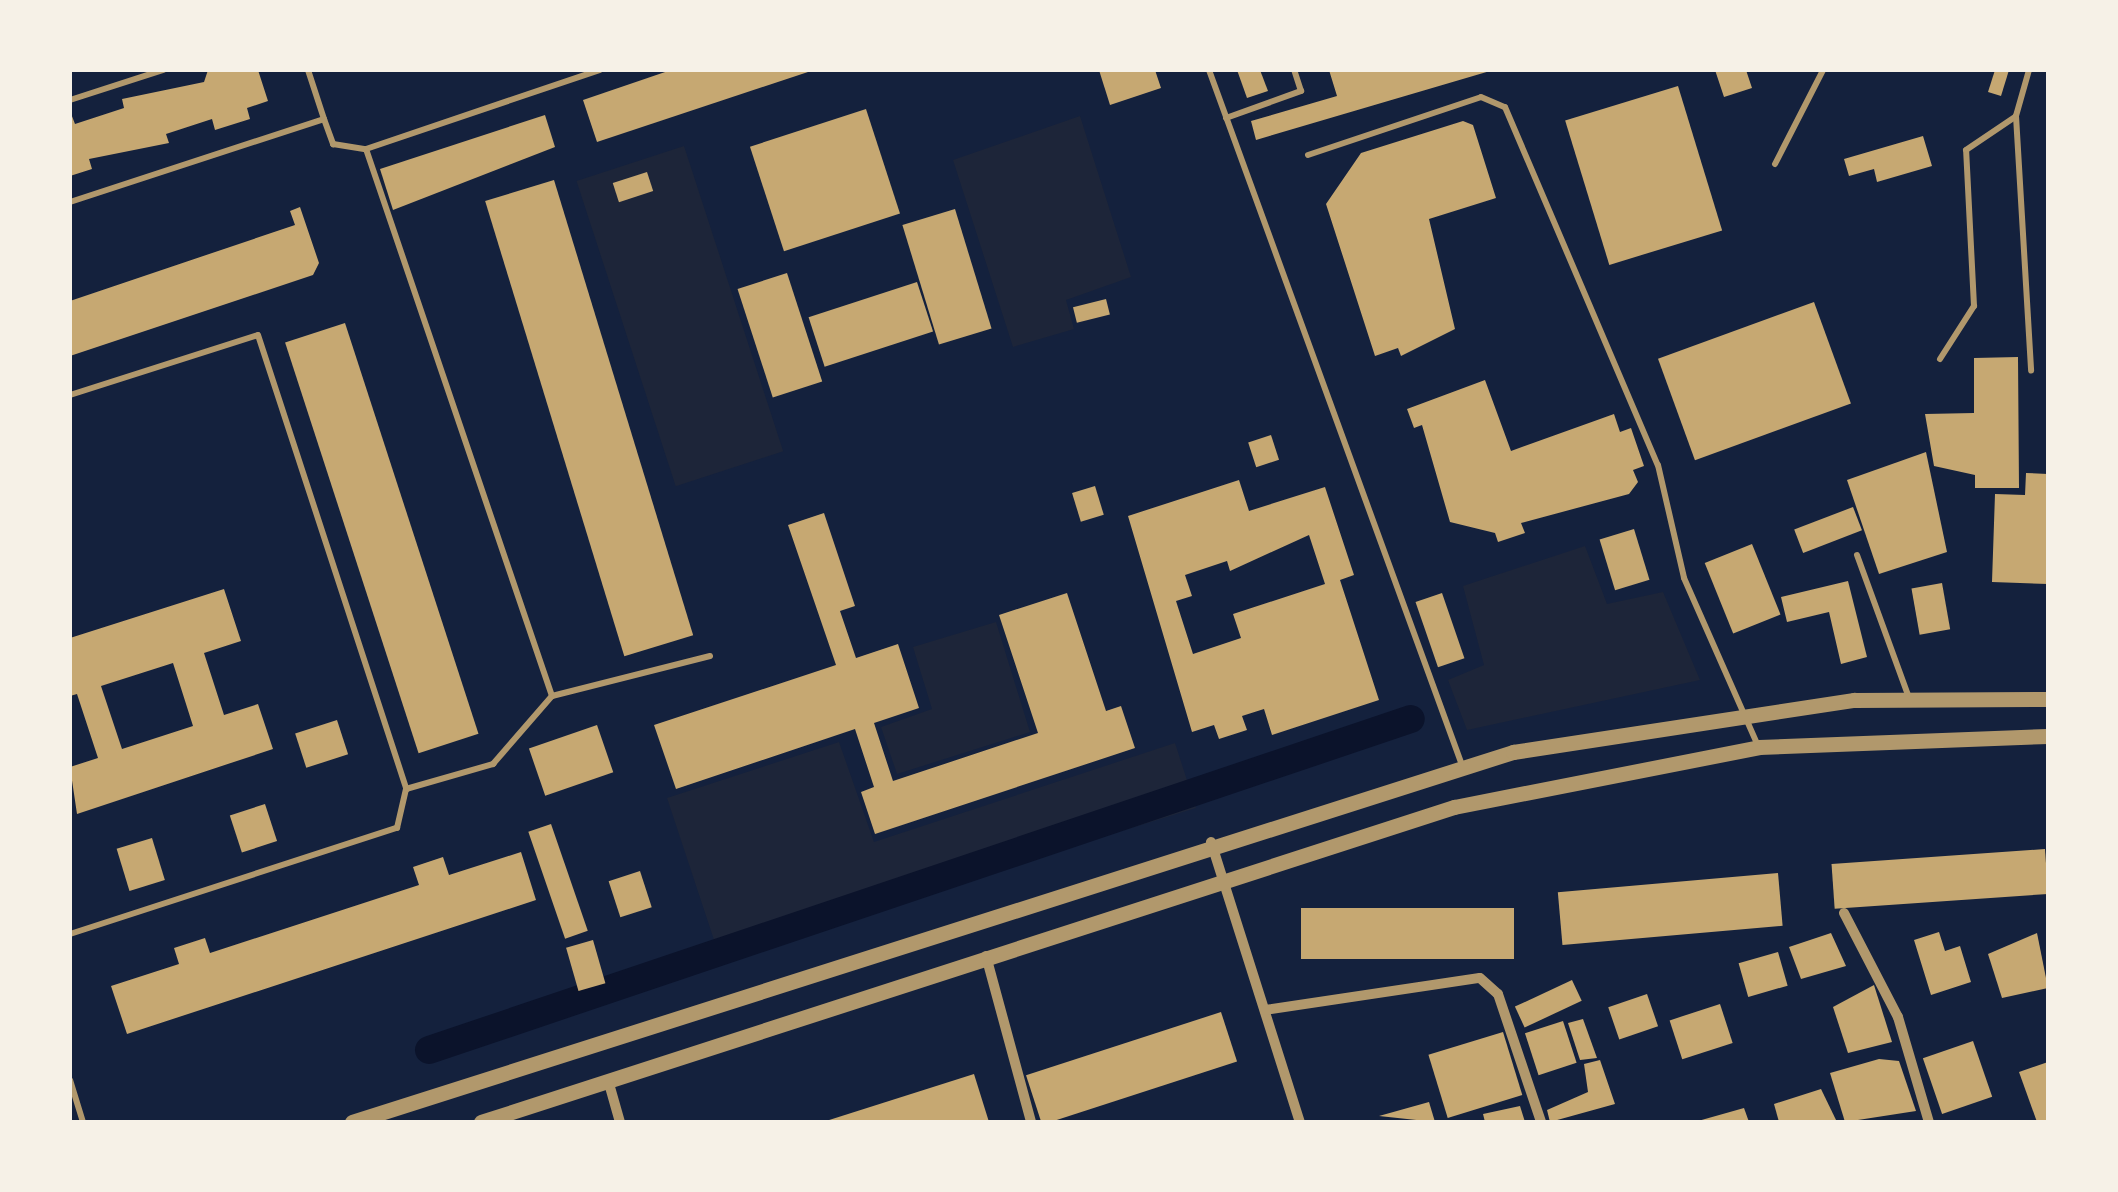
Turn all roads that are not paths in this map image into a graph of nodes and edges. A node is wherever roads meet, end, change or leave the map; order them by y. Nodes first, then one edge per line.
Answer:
1 (162, 70) edge
2 (308, 70) edge
3 (600, 70) edge
4 (1208, 70) edge
5 (1294, 70) edge
6 (1822, 70) edge
7 (2029, 70) edge
8 (70, 100) edge
9 (2016, 116) junction
10 (1226, 118) junction
11 (324, 119) junction
12 (366, 149) junction
13 (1308, 154) dead end
14 (1775, 164) dead end
15 (70, 202) edge
16 (1940, 359) dead end
17 (2031, 371) dead end
18 (70, 394) edge
19 (1856, 556) dead end
20 (710, 656) dead end
21 (552, 696) junction
22 (1909, 698) junction
23 (2048, 700) edge
24 (1744, 710) junction
25 (2048, 736) edge
26 (1758, 748) junction
27 (1463, 766) junction
28 (406, 789) junction
29 (1210, 841) junction
30 (1222, 880) junction
31 (1844, 913) dead end
32 (70, 934) edge
33 (986, 956) junction
34 (1264, 1010) junction
35 (70, 1080) edge
36 (608, 1080) junction
37 (83, 1122) edge
38 (352, 1122) edge
39 (481, 1122) edge
40 (620, 1122) edge
41 (1031, 1122) edge
42 (1300, 1122) edge
43 (1541, 1122) edge
44 (1928, 1122) edge

1 - 8 lane
2 - 11 lane
3 - 12 lane
4 - 10 lane
5 - 10 lane
6 - 14 lane
7 - 9 lane
9 - 16 lane
9 - 17 lane
10 - 27 lane
11 - 12 lane
11 - 15 lane
12 - 21 lane
13 - 24 lane
18 - 28 lane
19 - 22 lane
20 - 21 lane
21 - 28 lane
22 - 23 street
22 - 24 street
24 - 26 lane
24 - 27 street
25 - 26 street
26 - 30 street
27 - 29 street
28 - 32 lane
29 - 30 street
29 - 38 street
30 - 33 street
30 - 34 street
31 - 44 street
33 - 36 street
33 - 41 street
34 - 42 street
34 - 43 street
35 - 37 lane
36 - 39 street
36 - 40 street

